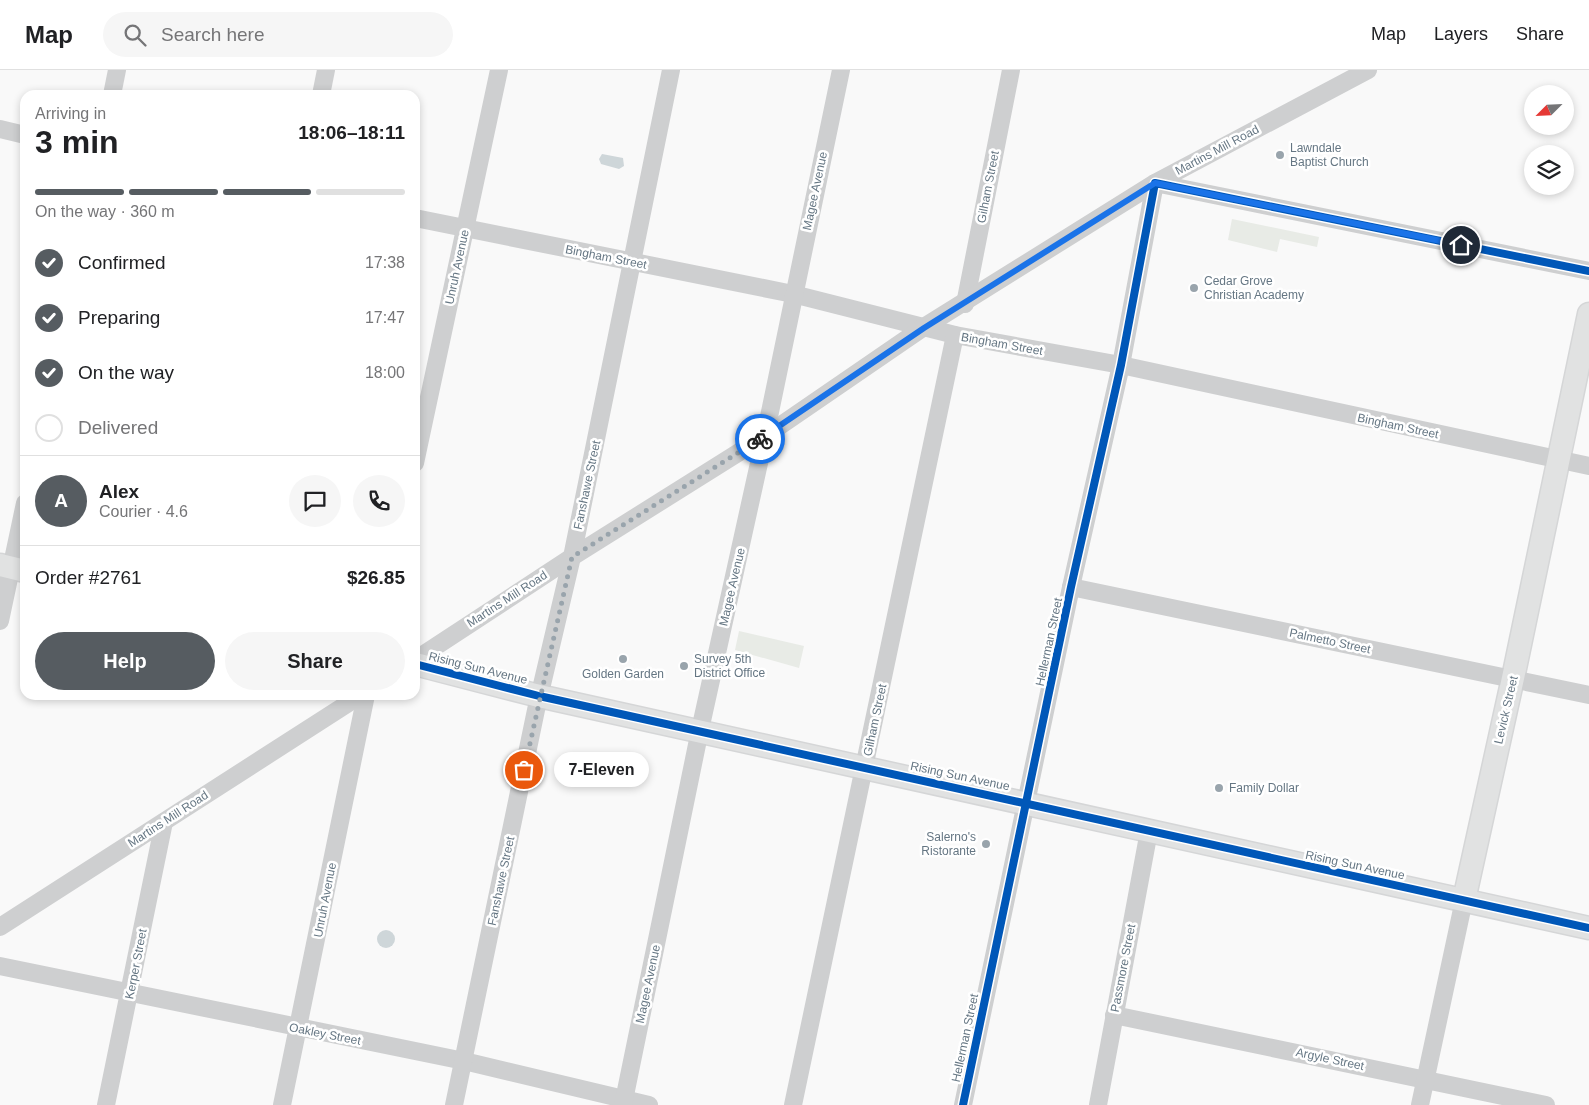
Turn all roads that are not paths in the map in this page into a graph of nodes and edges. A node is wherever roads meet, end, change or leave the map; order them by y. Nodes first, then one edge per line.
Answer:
1 (117, 70) edge
2 (326, 70) edge
3 (499, 70) edge
4 (672, 70) edge
5 (841, 70) edge
6 (1011, 70) edge
7 (1368, 70) edge
8 (113, 90) edge
9 (322, 90) edge
10 (0, 129) edge
11 (20, 134) edge
12 (1155, 183) junction
13 (420, 219) edge
14 (466, 228) junction
15 (633, 262) junction
16 (1589, 271) edge
17 (793, 294) junction
18 (965, 304) junction
19 (1589, 314) edge
20 (924, 328) junction
21 (955, 335) junction
22 (1121, 366) junction
23 (765, 436) junction
24 (420, 440) edge
25 (1557, 460) junction
26 (1589, 466) edge
27 (20, 528) edge
28 (572, 557) junction
29 (12, 568) edge
30 (1071, 587) junction
31 (0, 621) edge
32 (420, 659) edge
33 (420, 663) edge
34 (1514, 678) junction
35 (1589, 695) edge
36 (539, 696) junction
37 (353, 700) edge
38 (365, 700) edge
39 (700, 730) junction
40 (865, 768) junction
41 (1027, 802) junction
42 (164, 822) junction
43 (1149, 831) junction
44 (1464, 900) junction
45 (0, 927) edge
46 (1589, 928) edge
47 (0, 966) edge
48 (131, 992) junction
49 (1114, 1015) junction
50 (299, 1029) junction
51 (464, 1061) junction
52 (1425, 1078) junction
53 (623, 1102) edge
54 (106, 1105) edge
55 (282, 1105) edge
56 (454, 1105) edge
57 (649, 1105) edge
58 (793, 1105) edge
59 (963, 1105) edge
60 (1098, 1105) edge
61 (1420, 1105) edge
62 (1546, 1105) edge

1 - 8 street
2 - 9 street
3 - 14 street, Unruh Avenue
4 - 15 street, Fanshawe Street
5 - 17 street, Magee Avenue
6 - 18 street, Gilham Street
7 - 12 street, Martins Mill Road
10 - 11 street
12 - 16 street
12 - 18 street, Martins Mill Road
12 - 22 street, Hellerman Street
13 - 14 street, Bingham Street
14 - 15 street, Bingham Street
14 - 24 street, Unruh Avenue
15 - 17 street, Bingham Street
15 - 28 street, Fanshawe Street
17 - 20 street, Bingham Street
17 - 23 street, Magee Avenue
18 - 20 street, Martins Mill Road
19 - 25 main road, Levick Street
20 - 21 street, Bingham Street
20 - 23 street, Martins Mill Road
21 - 22 street, Bingham Street
21 - 40 street, Gilham Street
22 - 25 street, Bingham Street
22 - 30 street, Hellerman Street
23 - 28 street, Martins Mill Road
23 - 39 street, Magee Avenue
25 - 26 street, Bingham Street
25 - 34 main road, Levick Street
27 - 29 street
28 - 32 street, Martins Mill Road
28 - 36 street, Fanshawe Street
29 - 31 street
30 - 34 street, Palmetto Street
30 - 41 street, Hellerman Street
33 - 36 main road, Rising Sun Avenue
34 - 35 street, Palmetto Street
34 - 44 main road, Levick Street
36 - 39 main road, Rising Sun Avenue
36 - 51 street, Fanshawe Street
37 - 42 street, Martins Mill Road
38 - 50 street, Unruh Avenue
39 - 40 main road, Rising Sun Avenue
39 - 53 street, Magee Avenue
40 - 41 main road, Rising Sun Avenue
40 - 58 street, Gilham Street
41 - 43 main road, Rising Sun Avenue
41 - 59 street, Hellerman Street
42 - 45 street, Martins Mill Road
42 - 48 street, Kerper Street
43 - 44 main road, Rising Sun Avenue
43 - 49 street, Passmore Street
44 - 46 main road, Rising Sun Avenue
44 - 52 street, Levick Street
47 - 48 street, Oakley Street
48 - 50 street, Oakley Street
48 - 54 street, Kerper Street
49 - 52 street, Argyle Street
49 - 60 street, Passmore Street
50 - 51 street, Oakley Street
50 - 55 street, Unruh Avenue
51 - 53 street, Oakley Street
51 - 56 street, Fanshawe Street
52 - 61 street, Levick Street
52 - 62 street, Argyle Street
53 - 57 street, Oakley Street

